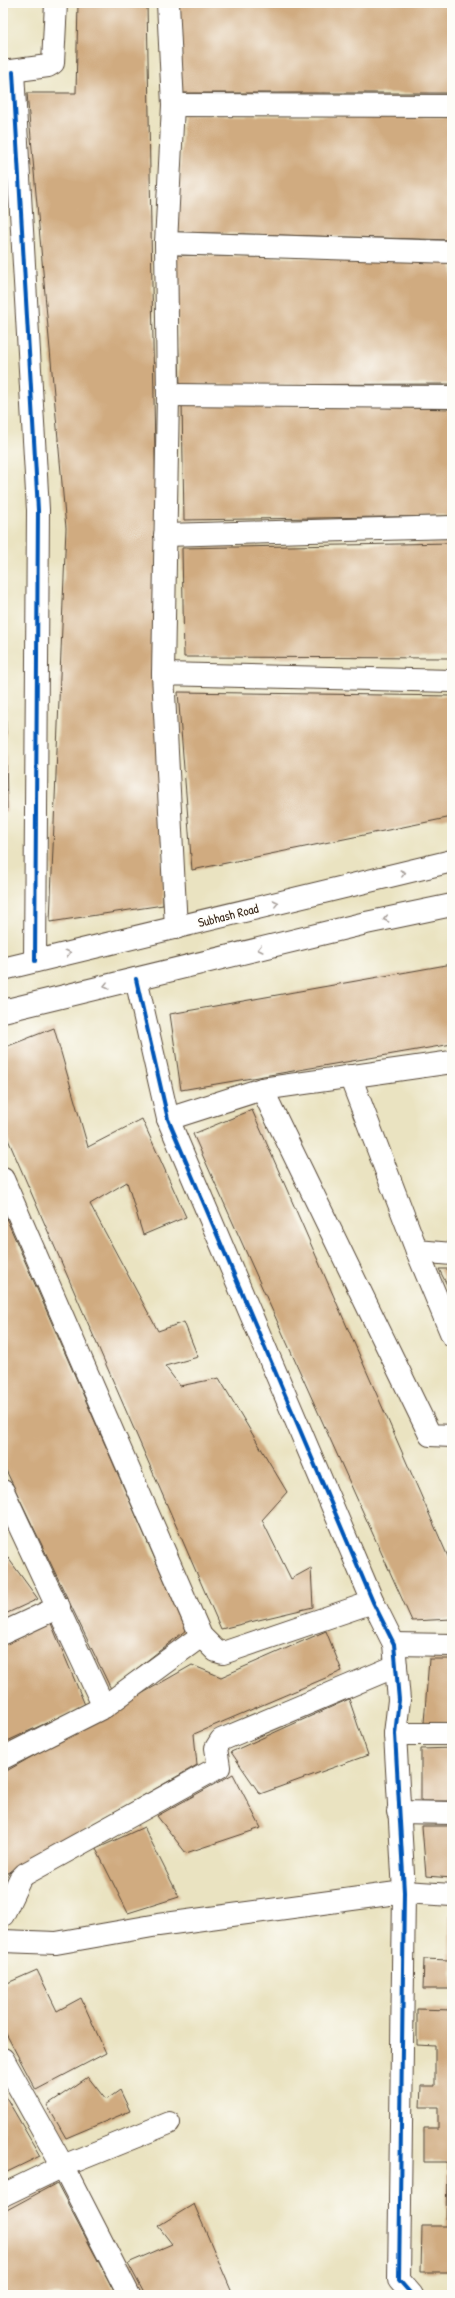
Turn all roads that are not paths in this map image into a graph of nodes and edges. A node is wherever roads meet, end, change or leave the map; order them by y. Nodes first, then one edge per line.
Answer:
1 (56, 3) edge
2 (168, 3) edge
3 (8, 72) edge
4 (173, 105) junction
5 (452, 106) edge
6 (166, 243) junction
7 (452, 252) edge
8 (168, 395) junction
9 (452, 397) edge
10 (452, 527) edge
11 (165, 535) junction
12 (163, 674) junction
13 (452, 681) edge
14 (452, 861) edge
15 (452, 905) edge
16 (176, 928) junction
17 (35, 961) junction
18 (3, 969) edge
19 (136, 979) junction
20 (3, 1011) edge
21 (452, 1062) edge
22 (350, 1076) junction
23 (262, 1089) junction
24 (168, 1119) junction
25 (3, 1179) edge
26 (417, 1251) junction
27 (452, 1254) edge
28 (452, 1335) edge
29 (452, 1436) edge
30 (6, 1504) edge
31 (373, 1602) junction
32 (59, 1607) junction
33 (3, 1633) edge
34 (201, 1636) junction
35 (394, 1644) junction
36 (452, 1645) edge
37 (396, 1666) junction
38 (104, 1707) junction
39 (395, 1734) junction
40 (452, 1734) edge
41 (3, 1758) edge
42 (398, 1812) junction
43 (452, 1813) edge
44 (404, 1892) junction
45 (452, 1895) edge
46 (3, 1914) edge
47 (3, 1941) edge
48 (3, 2059) edge
49 (169, 2123) dead end
50 (63, 2166) junction
51 (3, 2195) edge
52 (129, 2295) edge
53 (412, 2295) edge

1 - 3 street
2 - 4 street
3 - 17 street
4 - 5 street
4 - 6 street
6 - 7 street
6 - 8 street
8 - 9 street
8 - 11 street
10 - 11 street
11 - 12 street
12 - 13 street
12 - 16 street
16 -> 14 street, Subhash Road
15 -> 19 street
17 -> 16 street, Subhash Road
17 - 18 street, Subhash Road
19 -> 20 street
19 - 24 street
21 - 22 street
22 - 23 street
22 - 26 street
23 - 24 street
23 - 29 street
24 - 31 street
25 - 34 street
26 - 27 street
26 - 28 street
30 - 32 street
31 - 34 street
31 - 35 street
32 - 33 street
32 - 38 street
34 - 38 street
35 - 36 street
35 - 37 street
37 - 39 street
37 - 46 street
38 - 41 street
39 - 40 street
39 - 42 street
42 - 43 street
42 - 44 street
44 - 45 street
44 - 47 street
44 - 53 street
48 - 50 street
49 - 50 street
50 - 51 street
50 - 52 street

